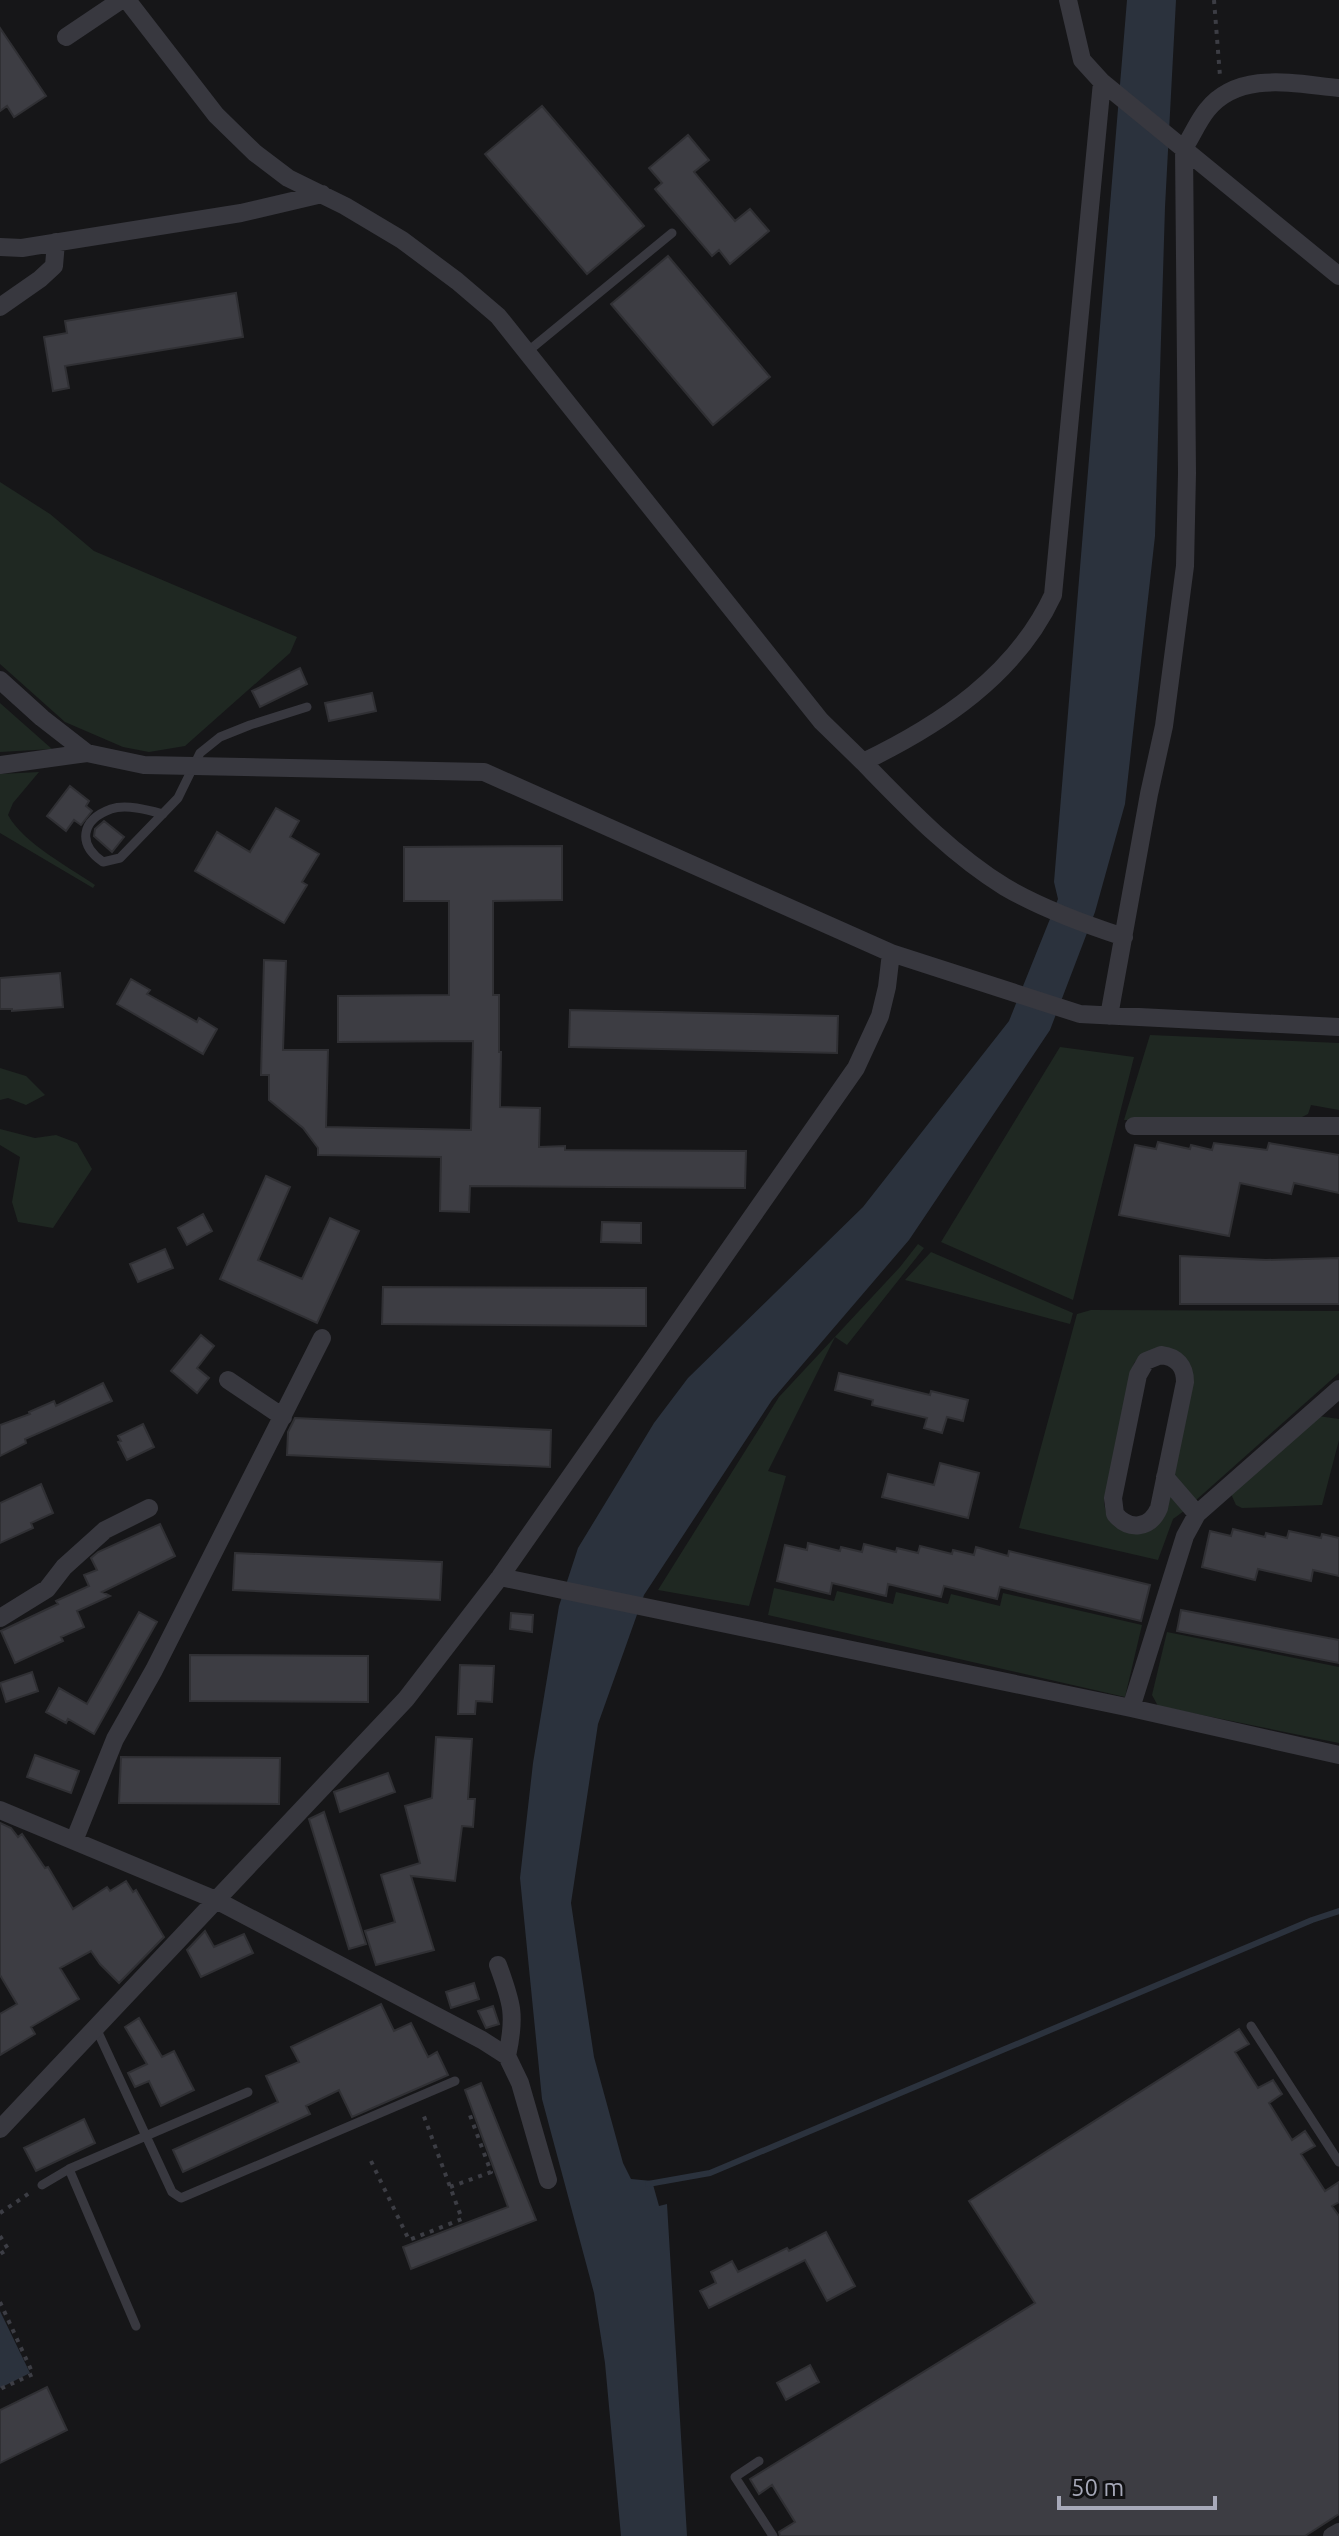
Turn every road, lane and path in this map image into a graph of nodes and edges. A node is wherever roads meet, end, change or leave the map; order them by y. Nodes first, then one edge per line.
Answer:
1 (124, 0) edge
2 (1068, 0) edge
3 (1214, 0) edge
4 (66, 37) dead end
5 (1109, 88) junction
6 (1339, 88) edge
7 (1222, 98) junction
8 (1178, 143) junction
9 (322, 194) junction
10 (672, 233) dead end
11 (56, 242) junction
12 (0, 247) edge
13 (1339, 276) edge
14 (0, 307) edge
15 (527, 352) junction
16 (0, 680) edge
17 (307, 707) dead end
18 (87, 753) junction
19 (863, 762) junction
20 (0, 765) edge
21 (193, 767) junction
22 (163, 814) junction
23 (1124, 937) junction
24 (891, 953) junction
25 (1109, 1016) junction
26 (1339, 1027) edge
27 (1134, 1126) dead end
28 (1339, 1126) edge
29 (322, 1338) dead end
30 (228, 1380) dead end
31 (1339, 1389) edge
32 (283, 1417) junction
33 (1165, 1477) junction
34 (149, 1508) dead end
35 (1197, 1514) junction
36 (500, 1577) junction
37 (0, 1618) edge
38 (1131, 1708) junction
39 (1339, 1755) edge
40 (0, 1810) edge
41 (74, 1841) junction
42 (216, 1900) junction
43 (498, 1965) dead end
44 (1251, 2026) dead end
45 (96, 2028) junction
46 (507, 2056) junction
47 (455, 2081) dead end
48 (248, 2092) dead end
49 (417, 2097) junction
50 (468, 2110) dead end
51 (0, 2129) edge
52 (146, 2136) junction
53 (371, 2161) dead end
54 (1339, 2162) edge
55 (69, 2169) junction
56 (548, 2180) dead end
57 (42, 2185) joint
58 (450, 2187) junction
59 (0, 2213) edge
60 (0, 2236) edge
61 (0, 2254) edge
62 (0, 2302) edge
63 (136, 2326) dead end
64 (0, 2389) edge
65 (759, 2461) dead end
66 (1339, 2532) edge
67 (773, 2536) edge
68 (1332, 2536) edge

1 - 4 street
1 - 9 street
2 - 5 street
3 - 7 path
5 - 8 street
5 - 19 street
6 - 7 street
7 - 8 street
8 - 13 street
8 - 23 street
9 - 11 street
9 - 15 street
10 - 15 lane
11 - 12 street
11 - 14 street
15 - 19 street
16 - 18 street
17 - 21 lane
18 - 20 street
18 - 21 street
19 - 23 street
21 - 22 lane
21 - 24 street
22 - 22 lane
23 - 25 street
24 - 25 street
24 - 36 street
25 - 26 street
27 - 28 street
29 - 32 street
30 - 32 street
31 - 35 street
32 - 41 street
33 - 33 street
33 - 35 street
34 - 37 street
35 - 38 street
36 - 38 street
36 - 42 street
38 - 39 street
40 - 41 street
41 - 42 street
42 - 45 street
42 - 46 street
43 - 46 street
44 - 54 lane
45 - 51 street
45 - 52 lane
46 - 56 street
47 - 49 lane
48 - 52 lane
49 - 52 lane
49 - 58 path
50 - 58 path
52 - 55 lane
53 - 58 path
55 - 57 lane
55 - 63 lane
57 - 59 path
60 - 61 path
62 - 64 path
65 - 67 lane
66 - 68 street

